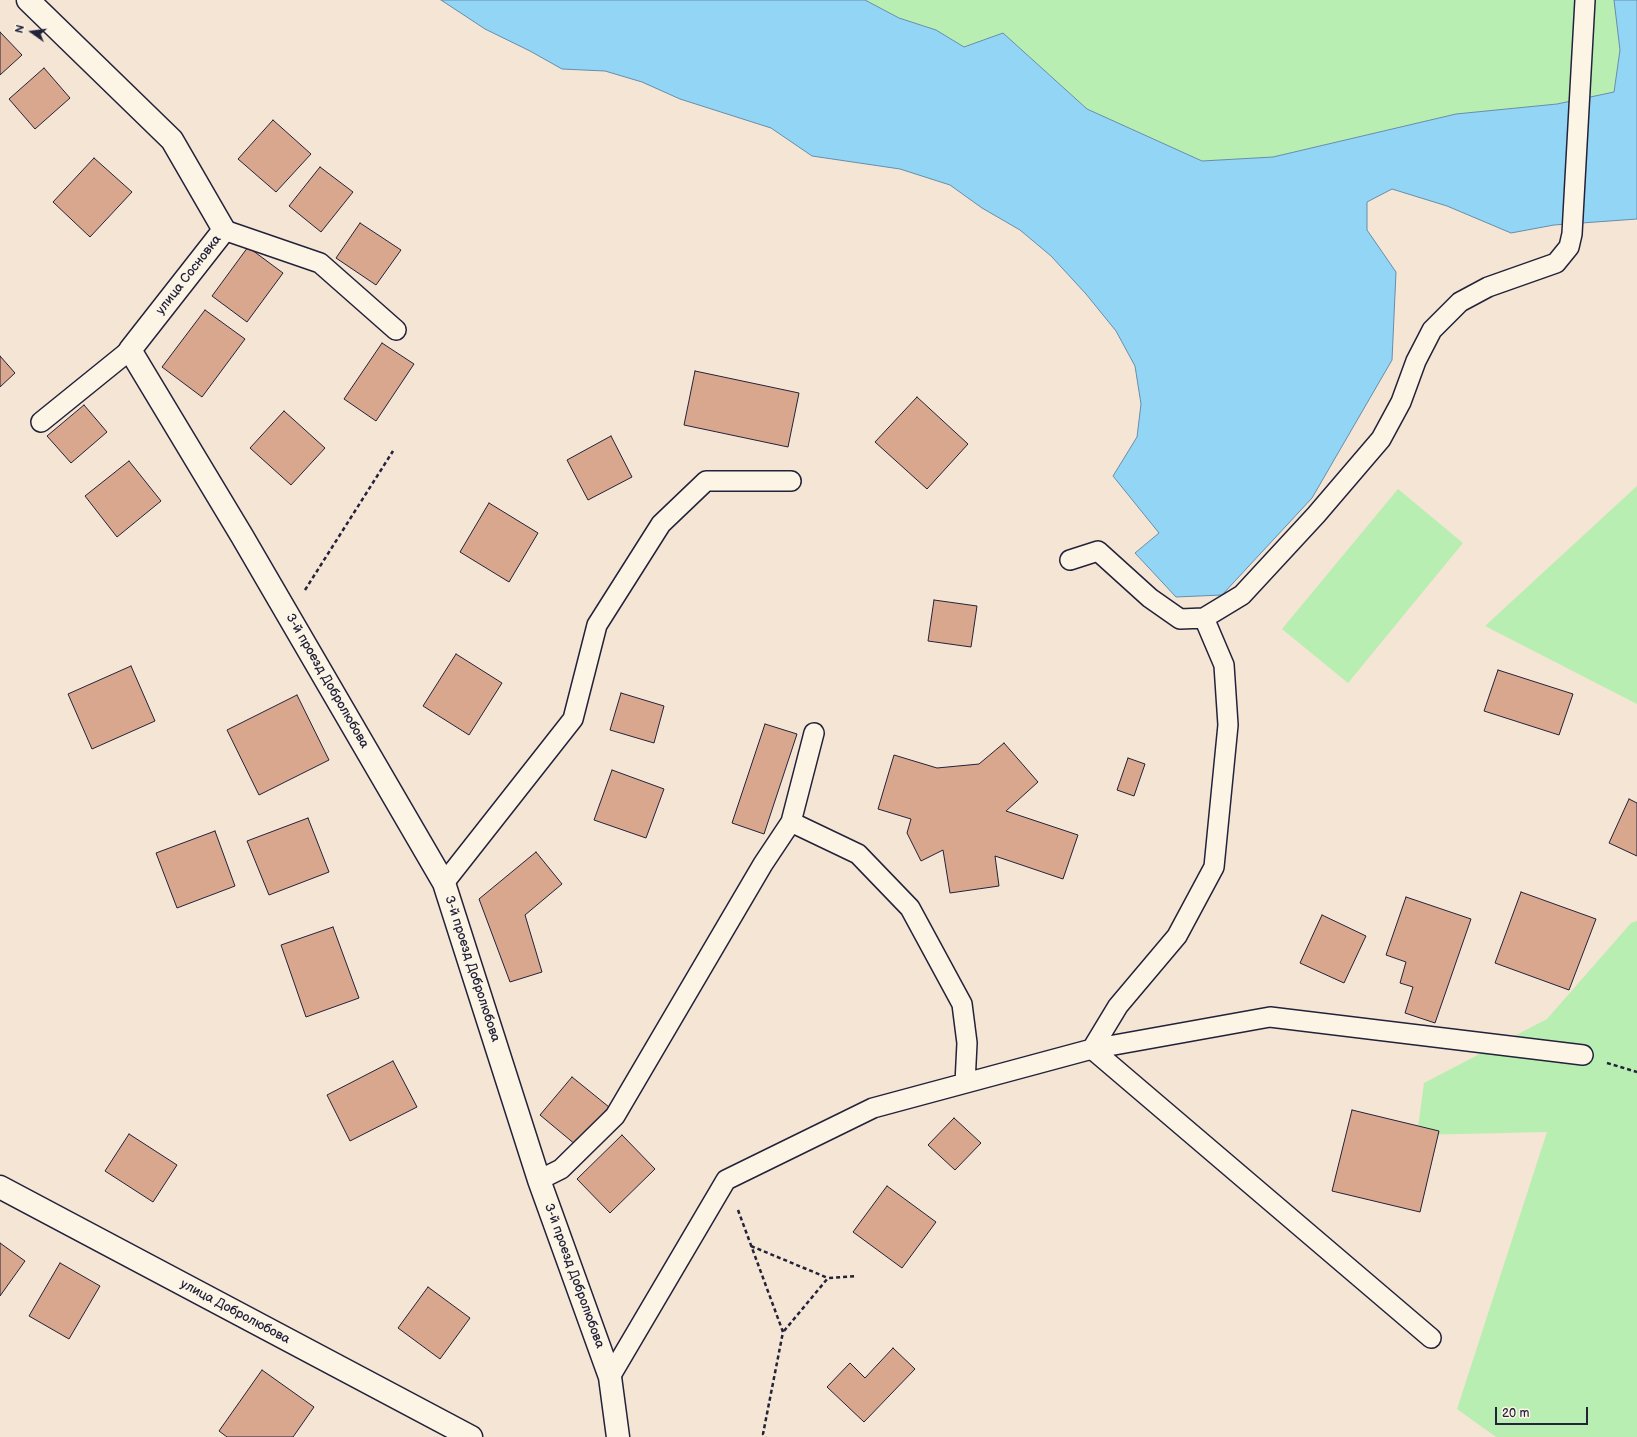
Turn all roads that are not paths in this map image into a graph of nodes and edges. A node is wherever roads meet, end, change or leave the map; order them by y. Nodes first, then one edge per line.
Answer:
1 (28, 0) edge
2 (1585, 0) edge
3 (224, 230) junction
4 (396, 330) dead end
5 (130, 350) junction
6 (41, 422) dead end
7 (791, 481) dead end
8 (1070, 560) dead end
9 (1204, 618) junction
10 (814, 733) dead end
11 (790, 822) junction
12 (444, 883) junction
13 (1092, 1049) junction
14 (1583, 1056) road end
15 (965, 1083) junction
16 (539, 1180) junction
17 (0, 1187) edge
18 (1431, 1338) dead end
19 (610, 1377) junction
20 (470, 1437) edge
21 (618, 1437) edge

1 - 3 street, улица Сосновка
2 - 9 lane
3 - 4 lane
3 - 5 street, улица Сосновка
5 - 6 lane
5 - 12 street, 3-й проезд Добролюбова
7 - 12 lane
8 - 9 lane
9 - 13 lane
10 - 11 lane
11 - 15 lane
11 - 16 lane
12 - 16 street, 3-й проезд Добролюбова
13 - 14 lane
13 - 15 lane
13 - 18 lane
15 - 19 lane
16 - 19 street, 3-й проезд Добролюбова
17 - 20 street, улица Добролюбова
19 - 21 street, 3-й проезд Добролюбова

